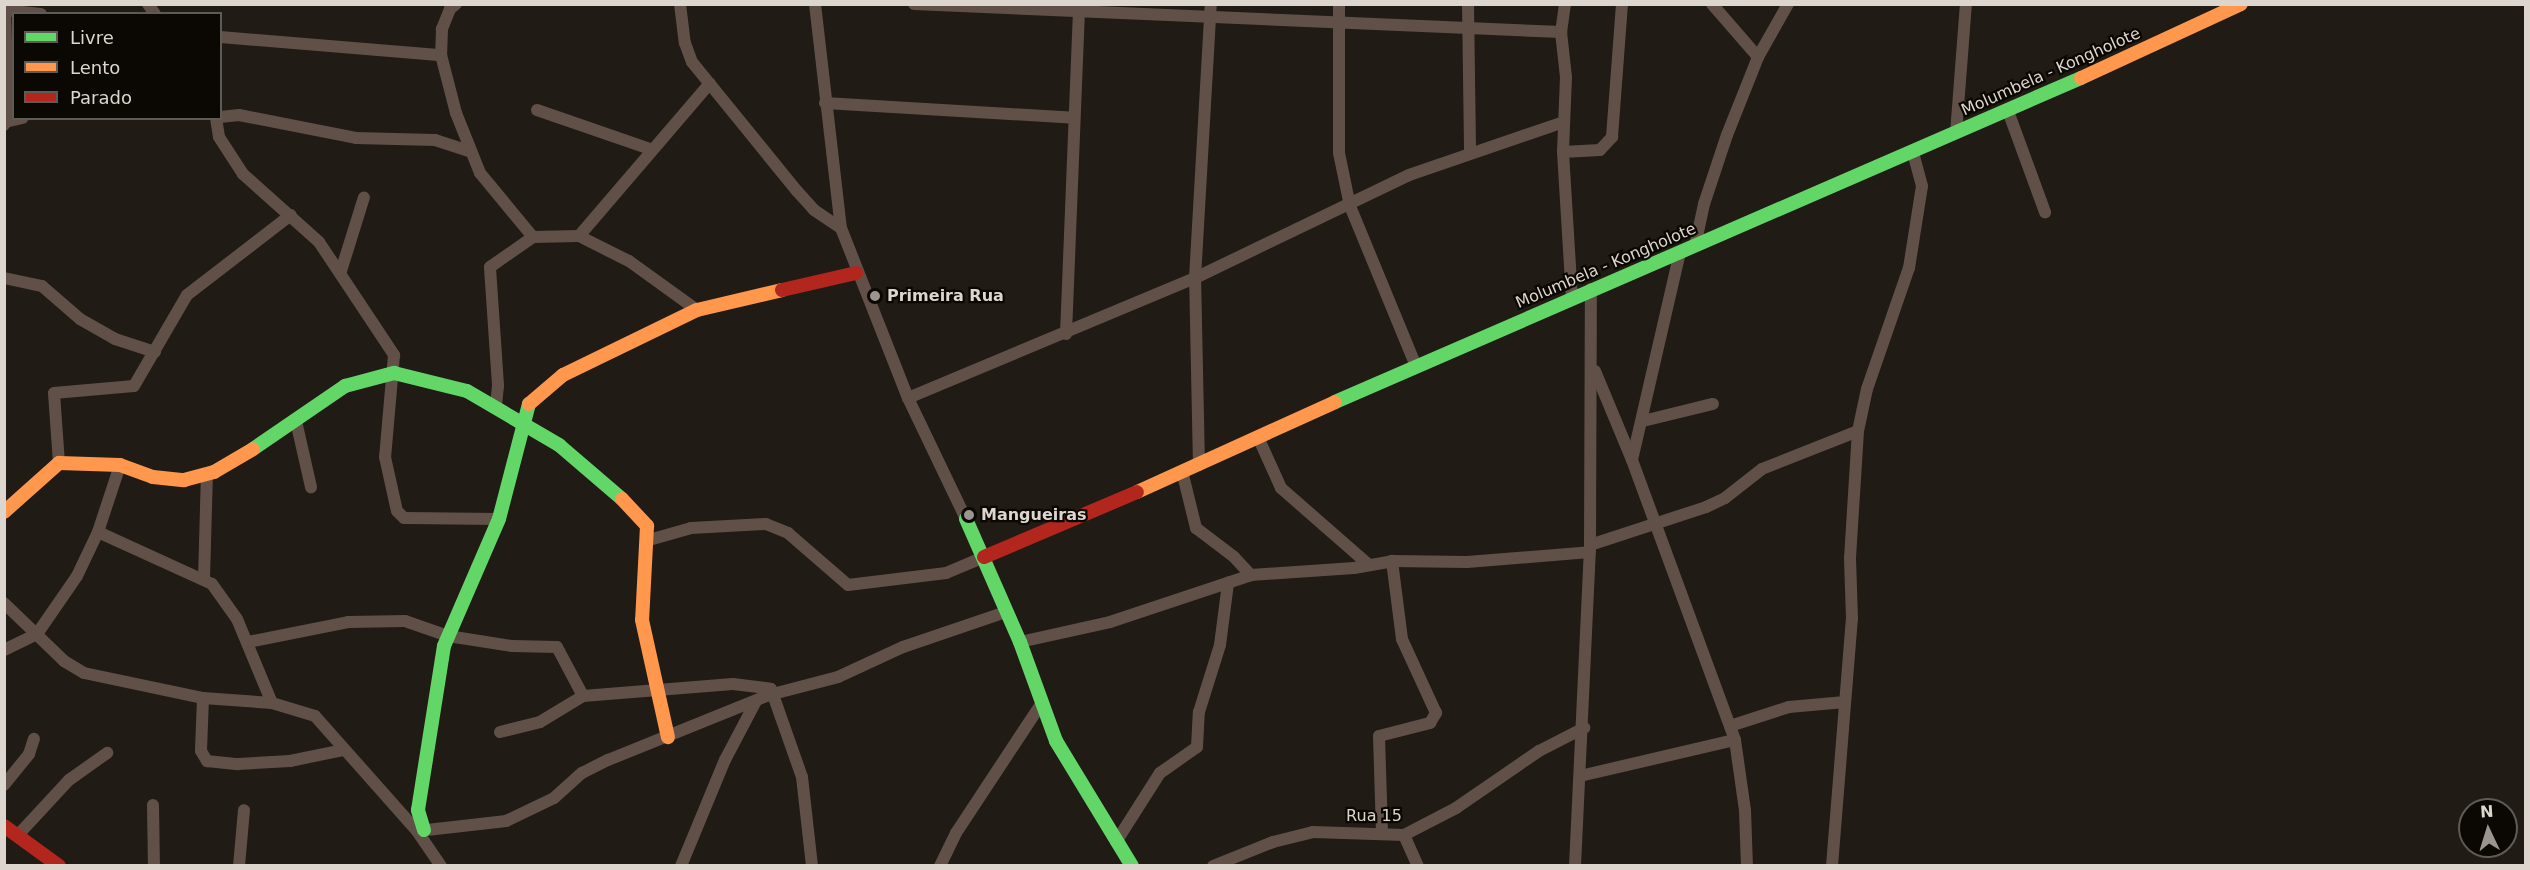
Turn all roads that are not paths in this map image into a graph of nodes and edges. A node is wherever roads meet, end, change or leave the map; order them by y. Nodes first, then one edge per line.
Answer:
1 (456, 4) edge
2 (680, 4) edge
3 (815, 4) edge
4 (914, 4) edge
5 (1211, 4) edge
6 (1339, 4) edge
7 (1468, 4) edge
8 (1564, 4) edge
9 (1622, 4) edge
10 (1712, 4) edge
11 (1788, 4) edge
12 (1966, 4) edge
13 (2241, 4) edge
14 (946, 5) edge
15 (1078, 8) edge
16 (5, 10) edge
17 (23, 12) edge
18 (1211, 18) junction
19 (1338, 23) junction
20 (1466, 28) junction
21 (1561, 32) junction
22 (222, 37) edge
23 (441, 54) junction
24 (1758, 57) junction
25 (6, 58) edge
26 (710, 83) junction
27 (825, 103) junction
28 (537, 110) dead end
29 (2008, 111) junction
30 (222, 117) edge
31 (1074, 118) junction
32 (216, 120) edge
33 (1564, 122) junction
34 (5, 123) edge
35 (1956, 133) junction
36 (650, 149) junction
37 (471, 152) junction
38 (1470, 152) junction
39 (1563, 152) junction
40 (1913, 152) junction
41 (364, 197) dead end
42 (1350, 206) junction
43 (2045, 212) dead end
44 (291, 215) junction
45 (841, 228) junction
46 (579, 236) junction
47 (533, 237) junction
48 (1695, 246) junction
49 (1680, 252) junction
50 (341, 271) junction
51 (856, 273) junction
52 (4, 278) edge
53 (1195, 278) junction
54 (1591, 289) junction
55 (1572, 298) junction
56 (697, 310) junction
57 (1066, 334) junction
58 (155, 352) junction
59 (1414, 364) junction
60 (1592, 364) junction
61 (394, 373) junction
62 (908, 398) junction
63 (1713, 404) dead end
64 (496, 405) junction
65 (296, 421) junction
66 (1643, 421) junction
67 (522, 424) junction
68 (1858, 431) junction
69 (1258, 437) junction
70 (1632, 460) junction
71 (59, 463) junction
72 (120, 465) junction
73 (1199, 465) junction
74 (1182, 471) junction
75 (207, 474) junction
76 (311, 488) dead end
77 (4, 512) edge
78 (499, 519) junction
79 (966, 519) joint
80 (1653, 523) junction
81 (98, 532) junction
82 (649, 540) junction
83 (1590, 548) junction
84 (984, 557) junction
85 (1392, 561) junction
86 (1369, 565) junction
87 (1251, 575) junction
88 (204, 579) junction
89 (1228, 583) junction
90 (4, 603) edge
91 (1006, 612) junction
92 (37, 634) junction
93 (448, 636) junction
94 (248, 642) junction
95 (1020, 642) junction
96 (4, 650) edge
97 (656, 690) junction
98 (776, 695) junction
99 (583, 696) junction
100 (203, 698) junction
101 (756, 701) junction
102 (1845, 702) junction
103 (272, 703) junction
104 (1041, 704) junction
105 (1730, 726) junction
106 (1584, 728) junction
107 (500, 732) dead end
108 (668, 737) junction
109 (34, 739) dead end
110 (1735, 740) junction
111 (343, 750) junction
112 (107, 753) dead end
113 (1580, 776) junction
114 (4, 785) edge
115 (153, 805) dead end
116 (244, 810) dead end
117 (4, 826) edge
118 (420, 830) junction
119 (1382, 832) junction
120 (18, 835) junction
121 (1404, 835) junction
122 (1116, 842) junction
123 (58, 866) edge
124 (154, 866) edge
125 (239, 866) edge
126 (441, 866) edge
127 (681, 866) edge
128 (812, 866) edge
129 (940, 866) edge
130 (1132, 866) edge
131 (1213, 866) edge
132 (1418, 866) edge
133 (1575, 866) edge
134 (1747, 866) edge
135 (1832, 866) edge

1 - 23 street
2 - 26 street
3 - 27 street
4 - 14 street
5 - 18 street
6 - 19 street
7 - 20 street
8 - 21 street
9 - 39 street
10 - 24 street
11 - 24 street
12 - 35 street
13 - 29 street, Molumbela - Kongholote
14 - 15 street
15 - 18 street
15 - 31 street
16 - 17 street
16 - 25 street
18 - 19 street
18 - 53 street
19 - 20 street
19 - 42 street
20 - 21 street
20 - 38 street
21 - 33 street
22 - 23 street
23 - 37 street
24 - 48 street
25 - 34 street
26 - 36 street
26 - 45 street
27 - 31 street
27 - 45 street
28 - 36 street
29 - 35 street, Molumbela - Kongholote
29 - 43 street
30 - 37 street
31 - 57 street
32 - 44 street
33 - 38 street
33 - 39 street
35 - 40 street, Molumbela - Kongholote
36 - 46 street
37 - 47 street
38 - 42 street
39 - 55 street
40 - 48 street, Molumbela - Kongholote
40 - 68 street
41 - 50 street
42 - 53 street
42 - 59 street
44 - 50 street
44 - 58 street
45 - 51 street
46 - 47 street
46 - 56 street
47 - 64 street
48 - 49 street, Molumbela - Kongholote
49 - 54 street, Molumbela - Kongholote
49 - 66 street
50 - 61 street
51 - 56 street
51 - 62 street
52 - 58 street
53 - 57 street
53 - 73 street
54 - 55 street, Molumbela - Kongholote
54 - 60 street
55 - 59 street, Molumbela - Kongholote
56 - 67 street
57 - 62 street
58 - 71 street
59 - 69 street, Molumbela - Kongholote
60 - 70 street
60 - 83 street
61 - 64 street
61 - 65 street
61 - 78 street
62 - 79 street
63 - 66 street
64 - 67 street
65 - 75 street
65 - 76 street
66 - 70 street
67 - 78 street
67 - 82 street
68 - 80 street
68 - 102 street
69 - 73 street, Molumbela - Kongholote
69 - 86 street
70 - 80 street
71 - 72 street
71 - 77 street
72 - 75 street
72 - 81 street
73 - 74 street, Molumbela - Kongholote
74 - 84 street, Molumbela - Kongholote
74 - 87 street
75 - 88 street
78 - 93 street
79 - 84 street
80 - 83 street
80 - 105 street
81 - 88 street
81 - 92 street
82 - 84 street
82 - 97 street
83 - 85 street
83 - 106 street
84 - 91 street
85 - 86 street
85 - 119 street
86 - 87 street
87 - 89 street
88 - 94 street
89 - 95 street
89 - 122 street
90 - 92 street
91 - 95 street
91 - 98 street
92 - 96 street
92 - 100 street
93 - 94 street
93 - 99 street
93 - 118 street
94 - 103 street
95 - 104 street
97 - 98 street
97 - 99 street
97 - 108 street
98 - 101 street
98 - 128 street
99 - 107 street
100 - 103 street
100 - 111 street
101 - 108 street
101 - 127 street
102 - 105 street
102 - 135 street
103 - 111 street
104 - 122 street
104 - 129 street
105 - 110 street
106 - 113 street
106 - 121 street, Rua 15
108 - 118 street
109 - 114 street
110 - 113 street
110 - 134 street
111 - 118 street
112 - 120 street
113 - 133 street
115 - 124 street
116 - 125 street
117 - 120 street
118 - 126 street
119 - 121 street, Rua 15
119 - 131 street, Rua 15
120 - 123 street
121 - 132 street
122 - 130 street

